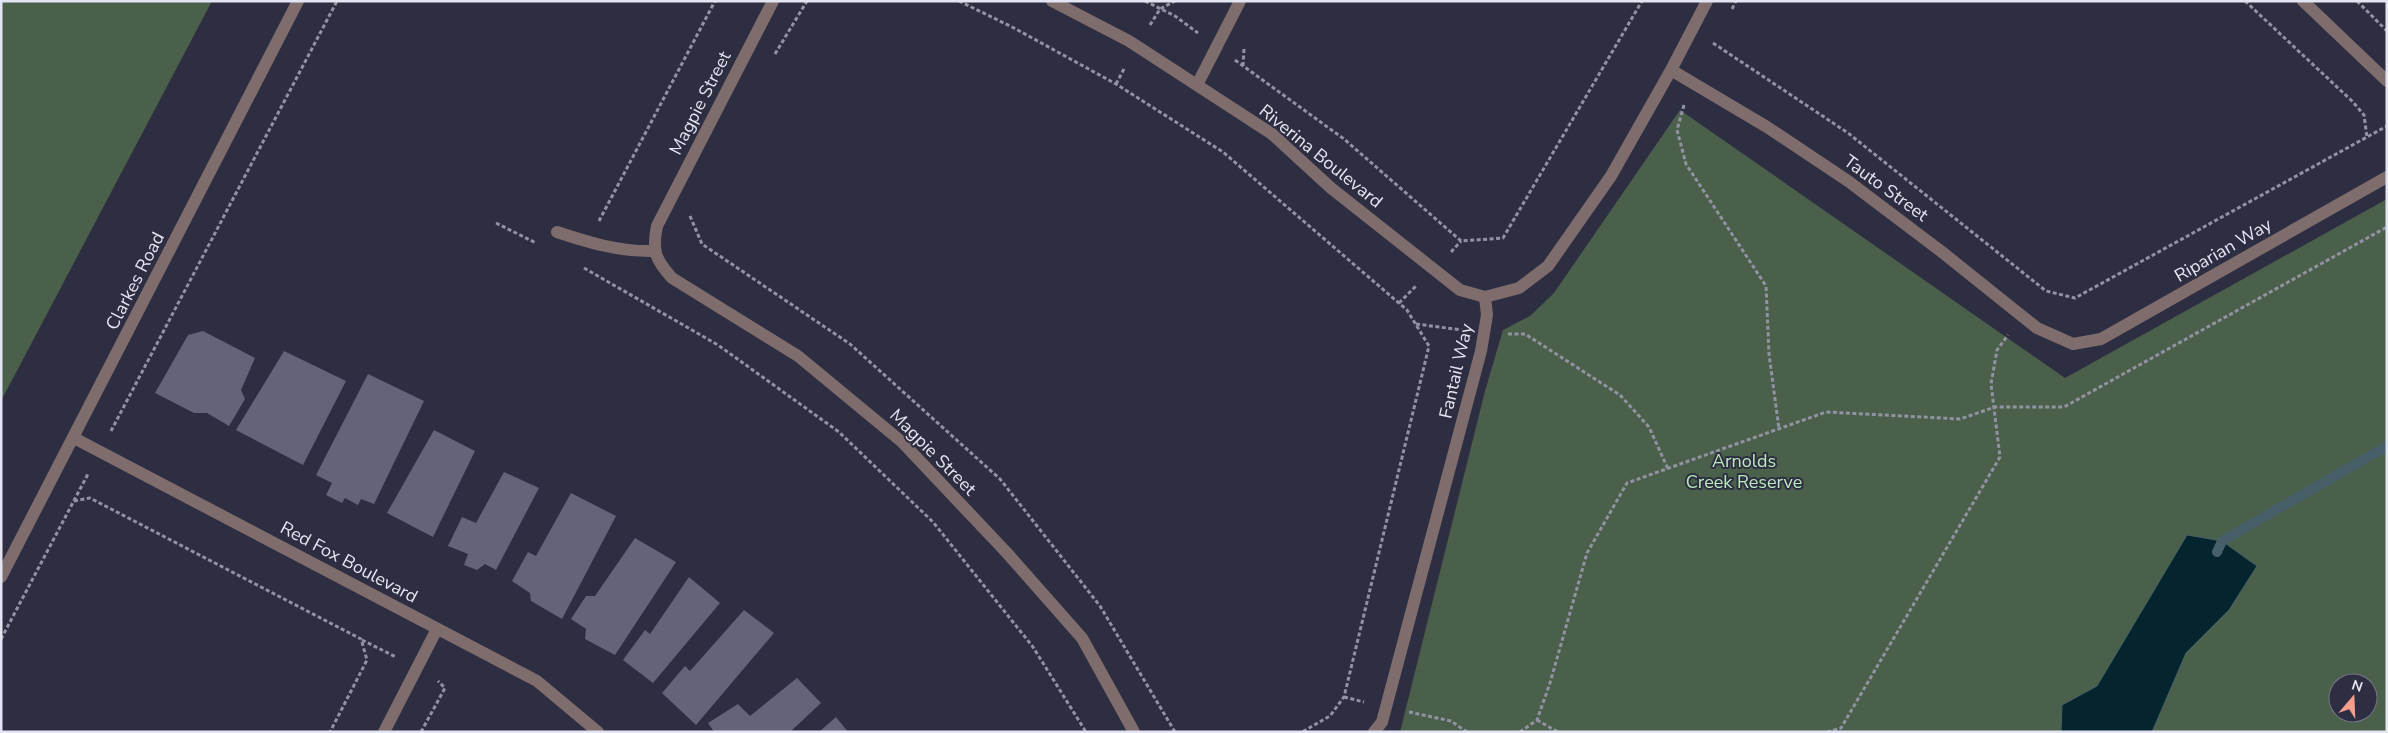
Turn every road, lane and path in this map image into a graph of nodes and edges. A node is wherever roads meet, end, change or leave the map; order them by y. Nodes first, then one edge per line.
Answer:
1 (298, 1) edge
2 (337, 1) edge
3 (773, 1) edge
4 (807, 1) edge
5 (959, 1) edge
6 (1052, 1) edge
7 (1144, 1) edge
8 (1240, 1) edge
9 (1642, 1) edge
10 (1707, 1) edge
11 (1736, 1) edge
12 (2246, 1) edge
13 (2303, 1) edge
14 (2357, 1) edge
15 (1729, 15) dead end
16 (2387, 31) edge
17 (1717, 36) dead end
18 (1713, 44) junction
19 (1217, 46) junction
20 (772, 60) dead end
21 (1671, 70) junction
22 (2387, 80) edge
23 (1694, 84) junction
24 (1197, 85) junction
25 (2387, 126) edge
26 (2368, 138) junction
27 (2387, 177) edge
28 (689, 214) dead end
29 (2387, 227) edge
30 (557, 232) dead end
31 (654, 251) junction
32 (2046, 292) junction
33 (1484, 297) junction
34 (2023, 317) junction
35 (1416, 324) junction
36 (1484, 333) junction
37 (2073, 344) joint
38 (1995, 407) junction
39 (1779, 428) junction
40 (74, 438) junction
41 (100, 451) junction
42 (1668, 469) junction
43 (74, 501) junction
44 (1, 577) edge
45 (437, 629) junction
46 (1, 639) edge
47 (1537, 720) junction
48 (330, 732) edge
49 (384, 732) edge
50 (598, 732) edge
51 (1134, 732) edge
52 (1176, 732) edge
53 (1302, 732) edge
54 (1374, 732) edge
55 (1520, 732) edge
56 (1558, 732) edge
57 (1827, 732) edge

1 - 40 street, Clarkes Road
2 - 41 path
3 - 31 street, Magpie Street
4 - 20 path
5 - 35 path
6 - 24 street, Riverina Boulevard
7 - 19 path
8 - 19 street
9 - 19 path
10 - 21 street
11 - 15 path
12 - 26 path
13 - 22 street
14 - 16 path
17 - 18 path
18 - 23 path
18 - 32 path
19 - 24 street
21 - 23 street, Tauto Street
21 - 33 street
23 - 34 street, Tauto Street
23 - 39 path
24 - 33 street, Riverina Boulevard
25 - 26 path
26 - 32 path
27 - 37 street, Riparian Way
28 - 52 path
29 - 38 path
30 - 31 street
31 - 51 street, Magpie Street
32 - 34 path
33 - 36 street, Fantail Way
34 - 37 street, Tauto Street
34 - 38 path
35 - 36 path
35 - 53 path
36 - 42 path
36 - 54 street, Fantail Way
38 - 39 path
38 - 57 path
39 - 42 path
40 - 41 street, Red Fox Boulevard
40 - 44 street, Clarkes Road
41 - 43 path
41 - 45 street, Red Fox Boulevard
42 - 47 path
43 - 46 path
43 - 48 path
45 - 49 street
45 - 50 street, Red Fox Boulevard
47 - 55 path
47 - 56 path

